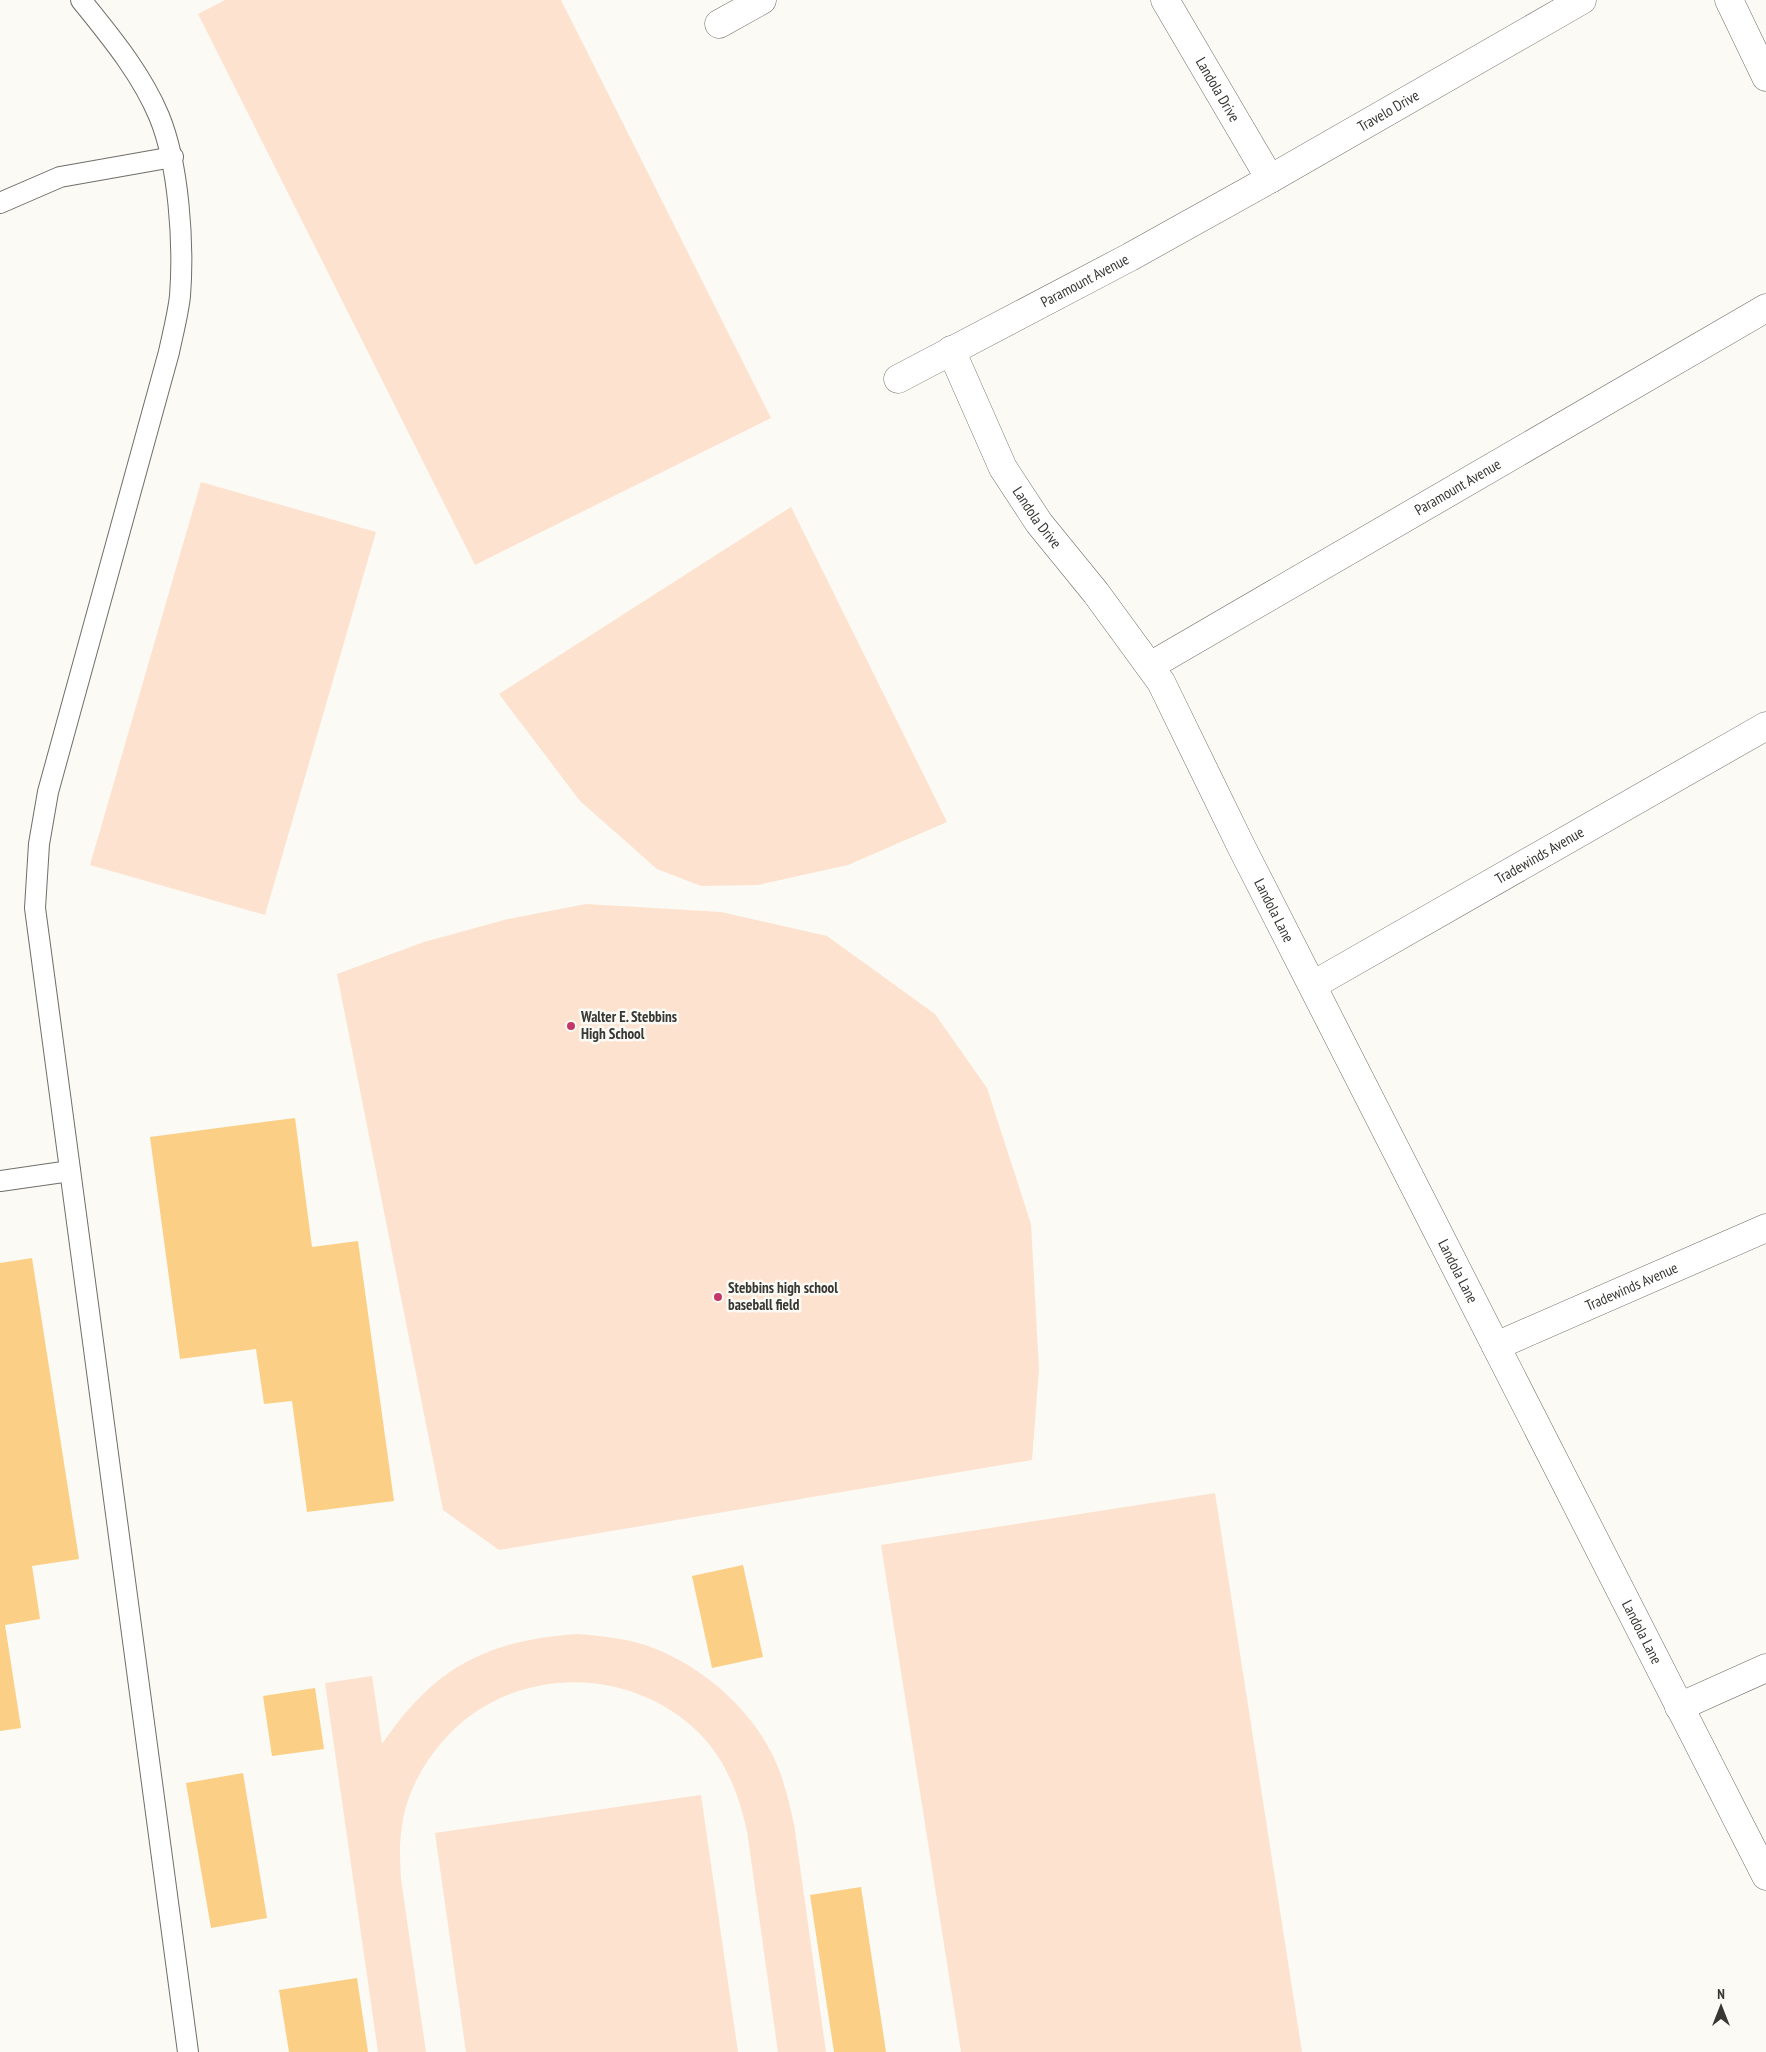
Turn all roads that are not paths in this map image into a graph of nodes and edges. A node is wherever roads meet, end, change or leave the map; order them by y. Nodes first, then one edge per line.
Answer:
1 (81, 0) edge
2 (762, 0) edge
3 (1165, 0) edge
4 (1582, 0) edge
5 (1729, 0) edge
6 (719, 24) dead end
7 (1766, 77) edge
8 (172, 157) junction
9 (1270, 179) junction
10 (0, 204) edge
11 (1766, 308) edge
12 (951, 350) junction
13 (898, 379) dead end
14 (1150, 666) junction
15 (1766, 726) edge
16 (1313, 985) junction
17 (70, 1171) junction
18 (0, 1181) edge
19 (1766, 1228) edge
20 (1496, 1346) junction
21 (1766, 1668) edge
22 (1679, 1708) junction
23 (1766, 1876) edge
24 (188, 2052) edge

1 - 8 lane
2 - 6 street
3 - 9 street, Landola Drive
4 - 9 street, Travelo Drive
5 - 7 street
8 - 10 lane
8 - 17 lane
9 - 12 street, Paramount Avenue
11 - 14 street, Paramount Avenue
12 - 13 street, Paramount Avenue
12 - 14 street, Landola Drive
14 - 16 street, Landola Lane
15 - 16 street, Tradewinds Avenue
16 - 20 street, Landola Lane
17 - 18 lane
17 - 24 lane
19 - 20 street, Tradewinds Avenue
20 - 22 street, Landola Lane
21 - 22 street
22 - 23 street, Landola Lane

